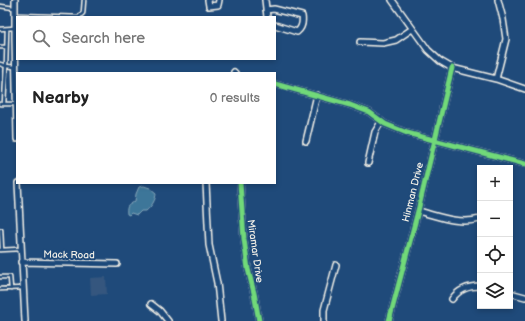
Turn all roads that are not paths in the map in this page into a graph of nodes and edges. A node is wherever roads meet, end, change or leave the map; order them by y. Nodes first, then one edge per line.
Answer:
1 (12, 0) edge
2 (15, 0) edge
3 (84, 0) edge
4 (208, 0) edge
5 (219, 0) edge
6 (265, 0) edge
7 (392, 0) edge
8 (498, 0) edge
9 (0, 6) edge
10 (15, 8) junction
11 (266, 10) junction
12 (15, 15) junction
13 (47, 16) edge
14 (80, 16) edge
15 (267, 16) edge
16 (276, 25) edge
17 (14, 28) junction
18 (0, 29) edge
19 (7, 29) junction
20 (412, 29) junction
21 (360, 42) dead end
22 (0, 47) edge
23 (6, 47) junction
24 (0, 64) edge
25 (6, 66) junction
26 (15, 67) junction
27 (452, 68) junction
28 (496, 79) junction
29 (276, 84) edge
30 (525, 89) edge
31 (318, 95) junction
32 (0, 104) edge
33 (4, 104) junction
34 (16, 104) edge
35 (381, 122) junction
36 (434, 139) junction
37 (306, 141) dead end
38 (368, 163) dead end
39 (525, 164) edge
40 (18, 184) edge
41 (206, 184) edge
42 (240, 184) edge
43 (418, 211) junction
44 (477, 220) edge
45 (1, 230) dead end
46 (20, 249) junction
47 (1, 250) edge
48 (21, 262) junction
49 (117, 264) dead end
50 (336, 265) dead end
51 (0, 277) edge
52 (477, 286) edge
53 (23, 288) junction
54 (0, 289) edge
55 (11, 289) junction
56 (513, 294) edge
57 (525, 298) edge
58 (452, 299) dead end
59 (151, 304) dead end
60 (25, 321) edge
61 (168, 321) edge
62 (221, 321) edge
63 (259, 321) edge
64 (324, 321) edge
65 (389, 321) edge

1 - 2 lane
2 - 10 street
3 - 14 lane
4 - 5 street
6 - 11 street
7 - 20 street
8 - 28 street
9 - 10 lane
10 - 12 street
11 - 15 street
11 - 16 street
12 - 13 lane
12 - 17 street
17 - 19 lane
17 - 26 street
18 - 19 lane
19 - 23 lane
20 - 21 street
20 - 27 street
22 - 23 lane
23 - 25 lane
24 - 25 lane
25 - 26 lane
25 - 33 lane
26 - 34 street
27 - 28 street
27 - 36 street, Hinman Drive
28 - 30 street
29 - 31 street
31 - 35 street
31 - 37 street
32 - 33 lane
33 - 34 lane
35 - 36 street
35 - 38 street
36 - 39 street
36 - 43 street, Hinman Drive
40 - 46 street
41 - 62 street
42 - 63 street, Miramar Drive
43 - 44 street
43 - 65 street, Hinman Drive
45 - 47 lane
46 - 47 lane
46 - 48 street
48 - 49 street, Mack Road
48 - 53 street
50 - 64 street
51 - 55 lane
52 - 58 street
53 - 55 lane
53 - 60 street
54 - 55 lane
56 - 57 street
59 - 61 street

